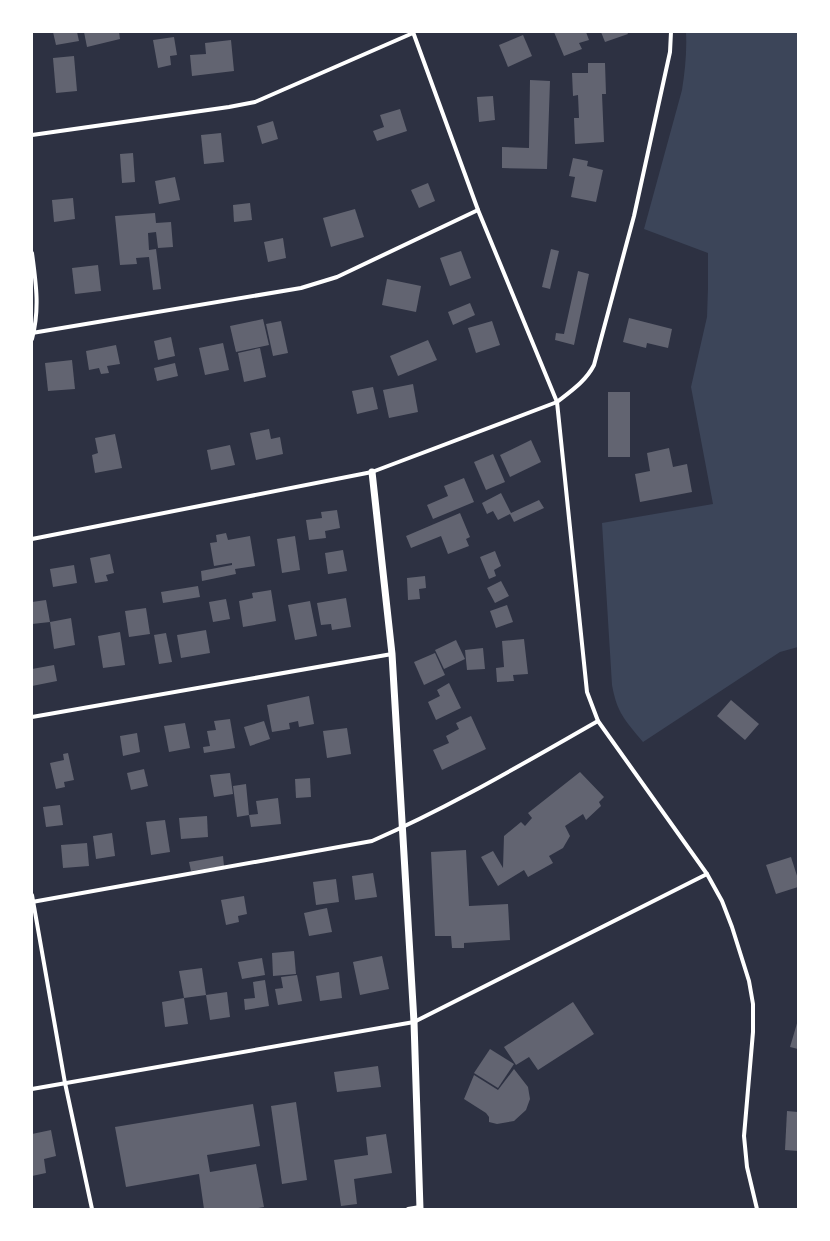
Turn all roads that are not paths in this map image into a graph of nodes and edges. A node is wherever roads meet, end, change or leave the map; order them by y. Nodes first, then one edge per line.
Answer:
1 (413, 32) edge
2 (671, 32) edge
3 (32, 134) edge
4 (478, 210) junction
5 (32, 253) edge
6 (33, 333) edge
7 (32, 339) edge
8 (557, 402) junction
9 (372, 472) junction
10 (32, 539) edge
11 (392, 654) junction
12 (32, 717) edge
13 (598, 721) junction
14 (403, 828) junction
15 (707, 874) junction
16 (32, 895) edge
17 (33, 902) edge
18 (414, 1022) junction
19 (65, 1083) junction
20 (32, 1089) edge
21 (420, 1208) edge
22 (92, 1209) edge
23 (408, 1209) edge
24 (757, 1209) edge

1 - 3 street
1 - 4 street
2 - 8 street
4 - 6 street
4 - 8 street
5 - 6 street
6 - 7 street
8 - 9 street
8 - 13 street
9 - 10 street
9 - 11 street
11 - 12 street
11 - 14 street
13 - 14 street
13 - 15 street
14 - 17 street
14 - 18 street
15 - 18 street
15 - 24 street
16 - 17 street
17 - 19 street
18 - 19 street
18 - 21 street
19 - 20 street
19 - 22 street
21 - 23 street

